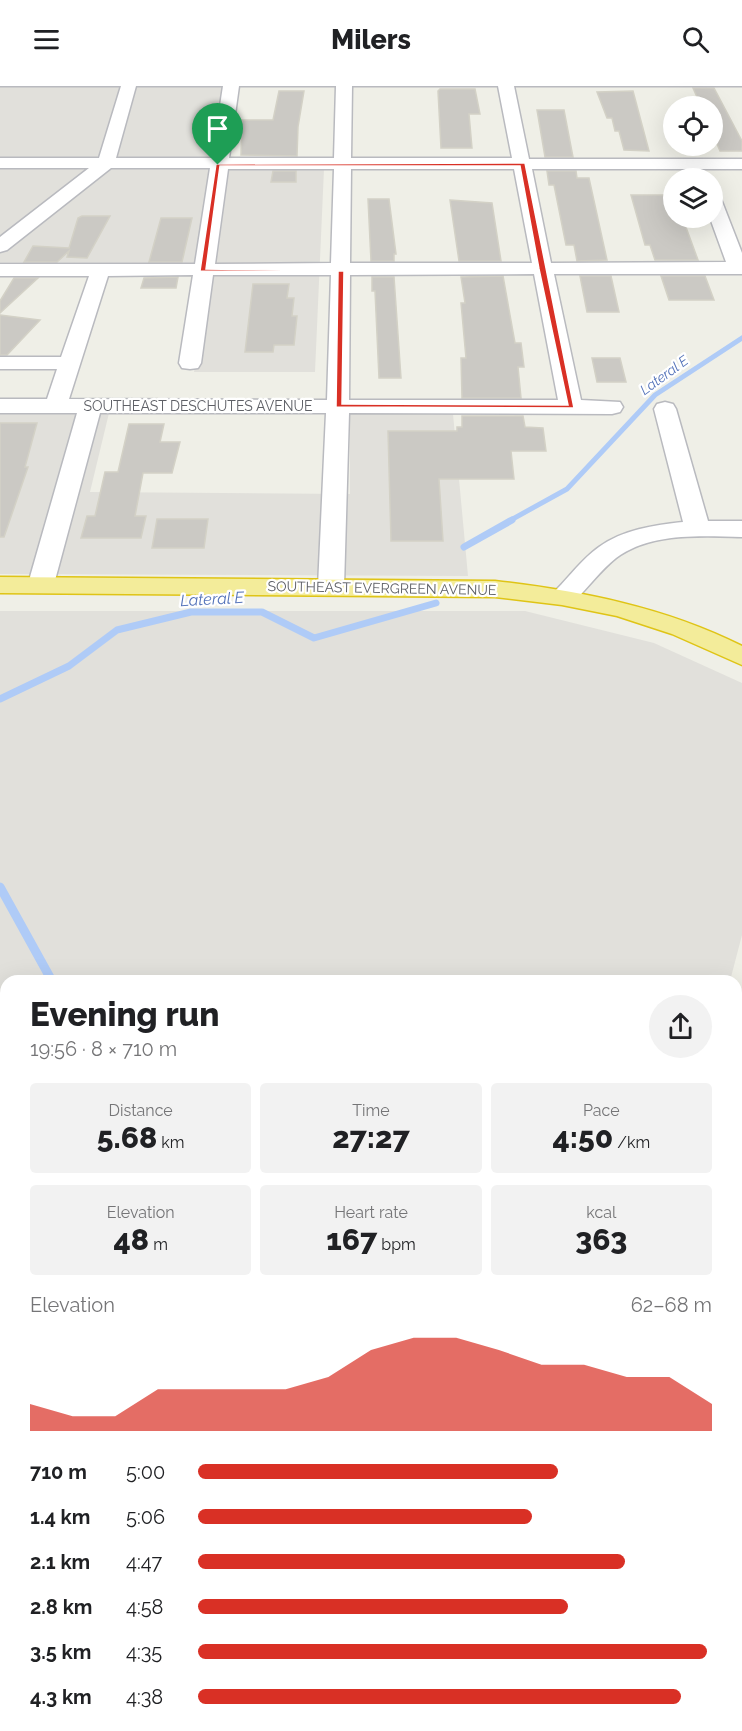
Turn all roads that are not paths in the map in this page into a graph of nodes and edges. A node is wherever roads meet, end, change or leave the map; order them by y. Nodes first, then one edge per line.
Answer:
1 (714, 79) edge
2 (238, 80) edge
3 (316, 80) edge
4 (0, 81) edge
5 (129, 81) junction
6 (344, 81) junction
7 (505, 81) junction
8 (662, 81) junction
9 (742, 81) edge
10 (669, 96) edge
11 (0, 163) edge
12 (106, 164) junction
13 (523, 164) junction
14 (742, 164) edge
15 (218, 165) junction
16 (343, 165) junction
17 (719, 168) edge
18 (663, 169) edge
19 (723, 226) edge
20 (0, 246) edge
21 (740, 268) edge
22 (542, 269) junction
23 (0, 270) edge
24 (100, 271) junction
25 (203, 271) junction
26 (341, 271) junction
27 (0, 363) edge
28 (70, 363) junction
29 (190, 363) dead end
30 (0, 406) edge
31 (56, 406) junction
32 (338, 406) junction
33 (90, 407) junction
34 (572, 407) junction
35 (612, 407) dead end
36 (665, 409) dead end
37 (698, 528) junction
38 (742, 529) edge
39 (40, 584) junction
40 (0, 585) edge
41 (331, 587) junction
42 (565, 596) junction
43 (742, 657) edge

1 - 8 street
1 - 9 street
2 - 3 street
2 - 5 street
2 - 15 street
3 - 6 street
4 - 5 street
5 - 12 street
6 - 7 street
6 - 16 street
7 - 8 street
7 - 13 street
8 - 10 street
11 - 12 street
12 - 15 street
12 - 20 street
13 - 16 street
13 - 18 street
13 - 22 street
14 - 17 street
15 - 16 street
15 - 25 street
16 - 26 street
19 - 21 street
21 - 22 street
22 - 26 street
22 - 34 street
23 - 24 street
24 - 25 street
24 - 28 street
25 - 26 street
25 - 29 street
26 - 32 street
27 - 28 street
28 - 31 street
30 - 31 street, SOUTHEAST DESCHUTES AVENUE
31 - 33 street, SOUTHEAST DESCHUTES AVENUE
32 - 33 street, SOUTHEAST DESCHUTES AVENUE
32 - 34 street, SOUTHEAST DESCHUTES AVENUE
32 - 41 street
33 - 39 street
34 - 35 street, SOUTHEAST DESCHUTES AVENUE
36 - 37 street
37 - 38 street
37 - 42 street
39 - 40 highway, SOUTHEAST EVERGREEN AVENUE
39 - 41 highway, SOUTHEAST EVERGREEN AVENUE
41 - 42 highway, SOUTHEAST EVERGREEN AVENUE
42 - 43 highway, SOUTHEAST EVERGREEN AVENUE

